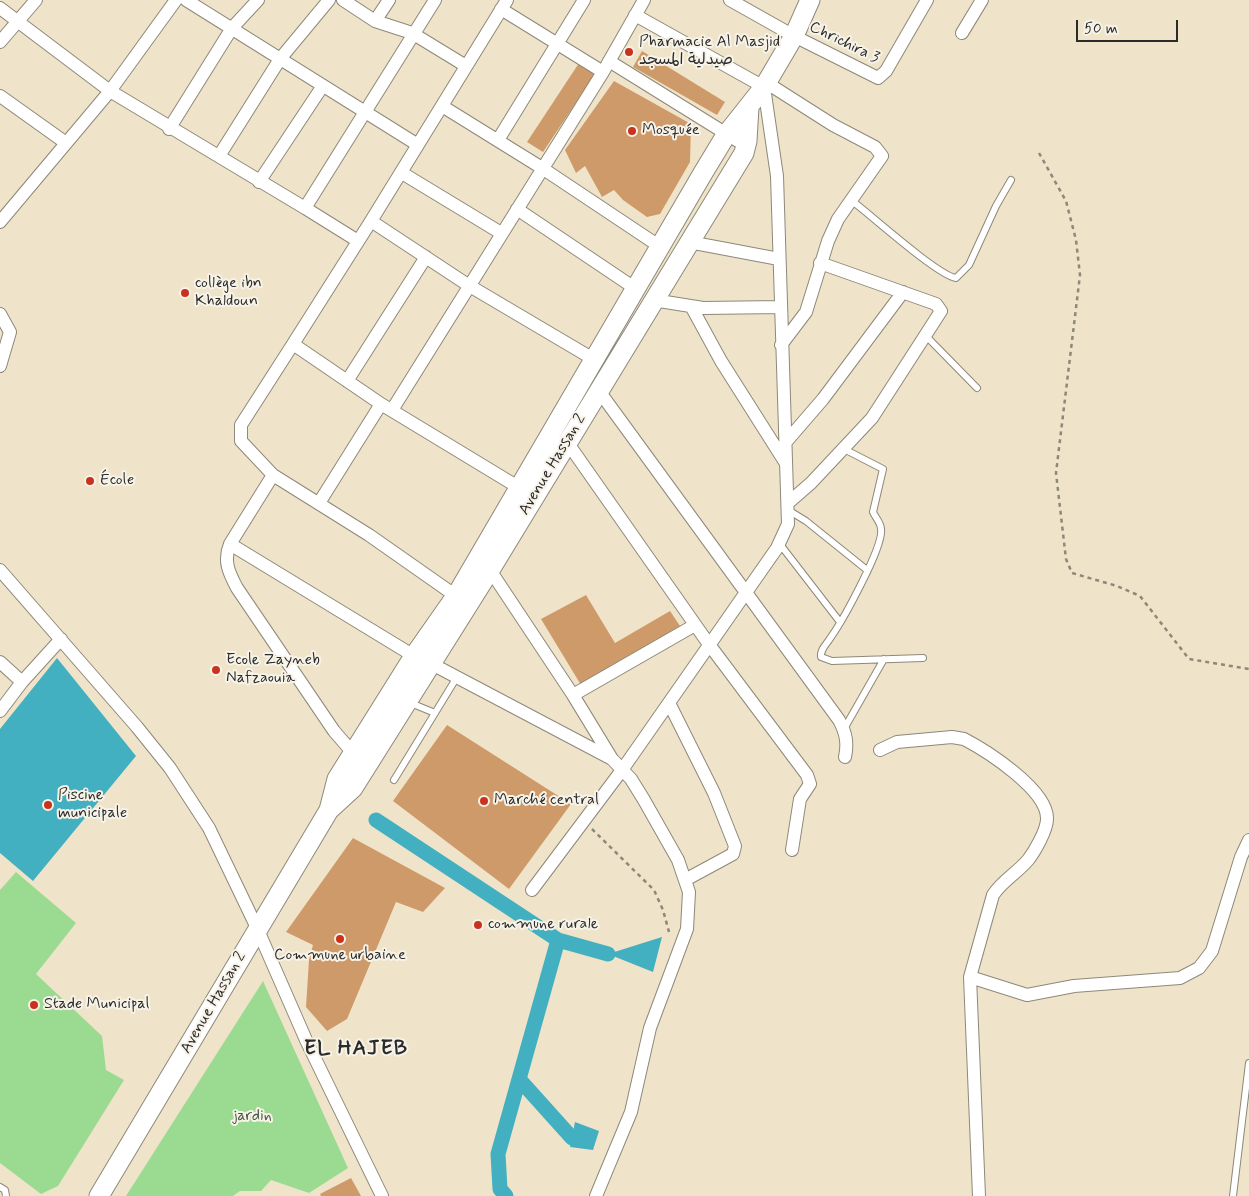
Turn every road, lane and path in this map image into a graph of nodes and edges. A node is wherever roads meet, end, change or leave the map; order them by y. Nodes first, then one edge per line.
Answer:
1 (36, 0) edge
2 (176, 0) edge
3 (186, 0) edge
4 (258, 0) edge
5 (328, 0) edge
6 (342, 0) edge
7 (389, 0) edge
8 (435, 0) edge
9 (584, 0) edge
10 (644, 0) edge
11 (730, 0) edge
12 (810, 0) edge
13 (926, 0) edge
14 (982, 0) edge
15 (504, 5) edge
16 (0, 8) edge
17 (635, 15) junction
18 (375, 21) junction
19 (17, 22) junction
20 (232, 28) junction
21 (412, 33) junction
22 (962, 34) dead end
23 (794, 36) junction
24 (0, 42) edge
25 (558, 43) junction
26 (280, 59) junction
27 (466, 66) junction
28 (606, 67) junction
29 (765, 85) junction
30 (322, 87) junction
31 (110, 91) junction
32 (0, 96) edge
33 (442, 106) junction
34 (749, 107) junction
35 (364, 111) junction
36 (169, 128) junction
37 (726, 134) junction
38 (498, 140) junction
39 (66, 143) junction
40 (418, 145) junction
41 (746, 146) junction
42 (1039, 153) dead end
43 (219, 156) junction
44 (713, 158) junction
45 (542, 168) junction
46 (734, 169) junction
47 (402, 173) junction
48 (1011, 180) dead end
49 (259, 182) junction
50 (850, 200) junction
51 (305, 208) junction
52 (517, 210) junction
53 (371, 221) junction
54 (0, 222) edge
55 (501, 233) junction
56 (358, 241) junction
57 (689, 242) junction
58 (659, 246) junction
59 (426, 257) junction
60 (779, 259) junction
61 (820, 263) junction
62 (468, 285) junction
63 (636, 288) junction
64 (903, 292) junction
65 (653, 300) junction
66 (691, 306) junction
67 (780, 307) junction
68 (0, 314) edge
69 (926, 336) junction
70 (293, 344) junction
71 (781, 345) junction
72 (596, 360) junction
73 (1, 361) edge
74 (347, 381) junction
75 (978, 388) dead end
76 (599, 391) junction
77 (387, 407) junction
78 (567, 442) junction
79 (785, 442) junction
80 (844, 449) junction
81 (786, 463) junction
82 (273, 474) junction
83 (518, 487) junction
84 (318, 503) junction
85 (788, 506) junction
86 (779, 543) junction
87 (230, 544) junction
88 (0, 570) edge
89 (490, 570) junction
90 (867, 570) junction
91 (746, 590) junction
92 (456, 596) junction
93 (840, 622) junction
94 (695, 625) junction
95 (61, 639) junction
96 (708, 643) junction
97 (923, 658) dead end
98 (884, 659) junction
99 (422, 660) junction
100 (0, 662) edge
101 (1249, 669) edge
102 (457, 677) junction
103 (22, 682) junction
104 (573, 695) junction
105 (407, 702) junction
106 (669, 703) junction
107 (0, 711) edge
108 (435, 713) junction
109 (844, 729) junction
110 (880, 750) dead end
111 (353, 753) junction
112 (845, 757) dead end
113 (612, 759) junction
114 (622, 770) junction
115 (394, 780) dead end
116 (329, 810) junction
117 (583, 822) junction
118 (1249, 840) edge
119 (792, 850) dead end
120 (685, 880) junction
121 (532, 890) dead end
122 (257, 928) junction
123 (669, 932) dead end
124 (970, 977) junction
125 (1249, 1063) edge
126 (0, 1187) edge
127 (6, 1196) edge
128 (99, 1196) edge
129 (382, 1196) edge
130 (596, 1196) edge
131 (979, 1196) edge
132 (1233, 1196) edge

1 - 19 street
2 - 31 street
3 - 20 street
4 - 20 street
5 - 26 street
6 - 18 street
7 - 18 street
8 - 21 street
9 - 25 street
10 - 17 street
11 - 23 street
12 - 23 main road, Avenue Hassan 2
13 - 23 street, Chrichira 3
14 - 22 street
15 - 25 street
15 - 27 street
16 - 19 street
17 - 28 street
17 - 29 street
18 - 21 street
19 - 24 street
19 - 31 street
20 - 26 street
20 - 36 street
21 - 27 street
21 - 35 street
23 - 29 main road, Avenue Hassan 2
25 - 28 street
25 - 38 street
26 - 30 street
26 - 43 street
27 - 33 street
28 - 37 street
28 - 45 street
29 - 34 main road, Avenue Hassan 2
29 - 50 street
29 - 60 street
30 - 35 street
30 - 49 street
31 - 36 street
31 - 39 street
32 - 39 street
33 - 38 street
33 - 40 street
34 - 37 main road, Avenue Hassan 2
34 - 41 main road, Avenue Hassan 2
35 - 40 street
35 - 51 street
36 - 43 street
37 - 41 street
37 - 44 main road, Avenue Hassan 2
38 - 45 street
39 - 54 street
40 - 47 street
41 - 46 main road, Avenue Hassan 2
42 - 101 path
43 - 49 street
44 - 46 main road
44 - 58 main road, Avenue Hassan 2
45 - 52 street
45 - 58 street
46 - 57 main road, Avenue Hassan 2
47 - 53 street
47 - 55 street
48 - 50 lane
49 - 51 street
50 - 61 street
51 - 56 street
52 - 55 street
52 - 63 street
53 - 56 street
53 - 59 street
55 - 62 street
56 - 70 street
57 - 60 street
57 - 65 main road, Avenue Hassan 2
58 - 63 main road, Avenue Hassan 2
59 - 62 street
59 - 74 street
60 - 67 street
61 - 64 street
61 - 71 street
62 - 72 street
62 - 77 street
63 - 72 main road, Avenue Hassan 2
64 - 69 street
64 - 79 street
65 - 66 street
65 - 76 main road, Avenue Hassan 2
66 - 67 street
66 - 81 street
67 - 71 street
68 - 73 street
69 - 75 lane
69 - 80 street
70 - 74 street
70 - 82 street
71 - 79 street
72 - 83 main road, Avenue Hassan 2
74 - 77 street
76 - 78 main road, Avenue Hassan 2
76 - 91 street
77 - 83 street
77 - 84 street
78 - 89 main road, Avenue Hassan 2
78 - 94 street
79 - 81 street
80 - 85 street
80 - 90 lane
81 - 85 street
82 - 84 street
82 - 87 street
83 - 92 main road, Avenue Hassan 2
84 - 92 street
85 - 86 street
85 - 90 lane
86 - 91 street
86 - 93 lane
87 - 99 street
87 - 111 street
88 - 95 street
89 - 99 main road, Avenue Hassan 2
89 - 104 street
90 - 93 lane
91 - 96 street
91 - 109 street
92 - 99 main road, Avenue Hassan 2
93 - 98 lane
94 - 96 street
94 - 104 street
95 - 103 street
95 - 122 street
96 - 106 street
96 - 119 street
97 - 98 lane
98 - 109 lane
99 - 102 street
99 - 105 main road, Avenue Hassan 2
99 - 111 main road, Avenue Hassan 2
100 - 103 street
102 - 108 lane
102 - 113 street
103 - 107 street
104 - 113 street
105 - 108 lane
105 - 116 main road, Avenue Hassan 2
106 - 114 street
106 - 120 street
108 - 115 lane
109 - 112 street
110 - 124 street
111 - 116 main road, Avenue Hassan 2
113 - 114 street
114 - 117 street
114 - 120 street
116 - 122 main road, Avenue Hassan 2
117 - 121 street
117 - 123 path
118 - 124 street
120 - 130 street
122 - 128 main road, Avenue Hassan 2
122 - 129 street
124 - 131 street
125 - 132 lane
126 - 127 lane

